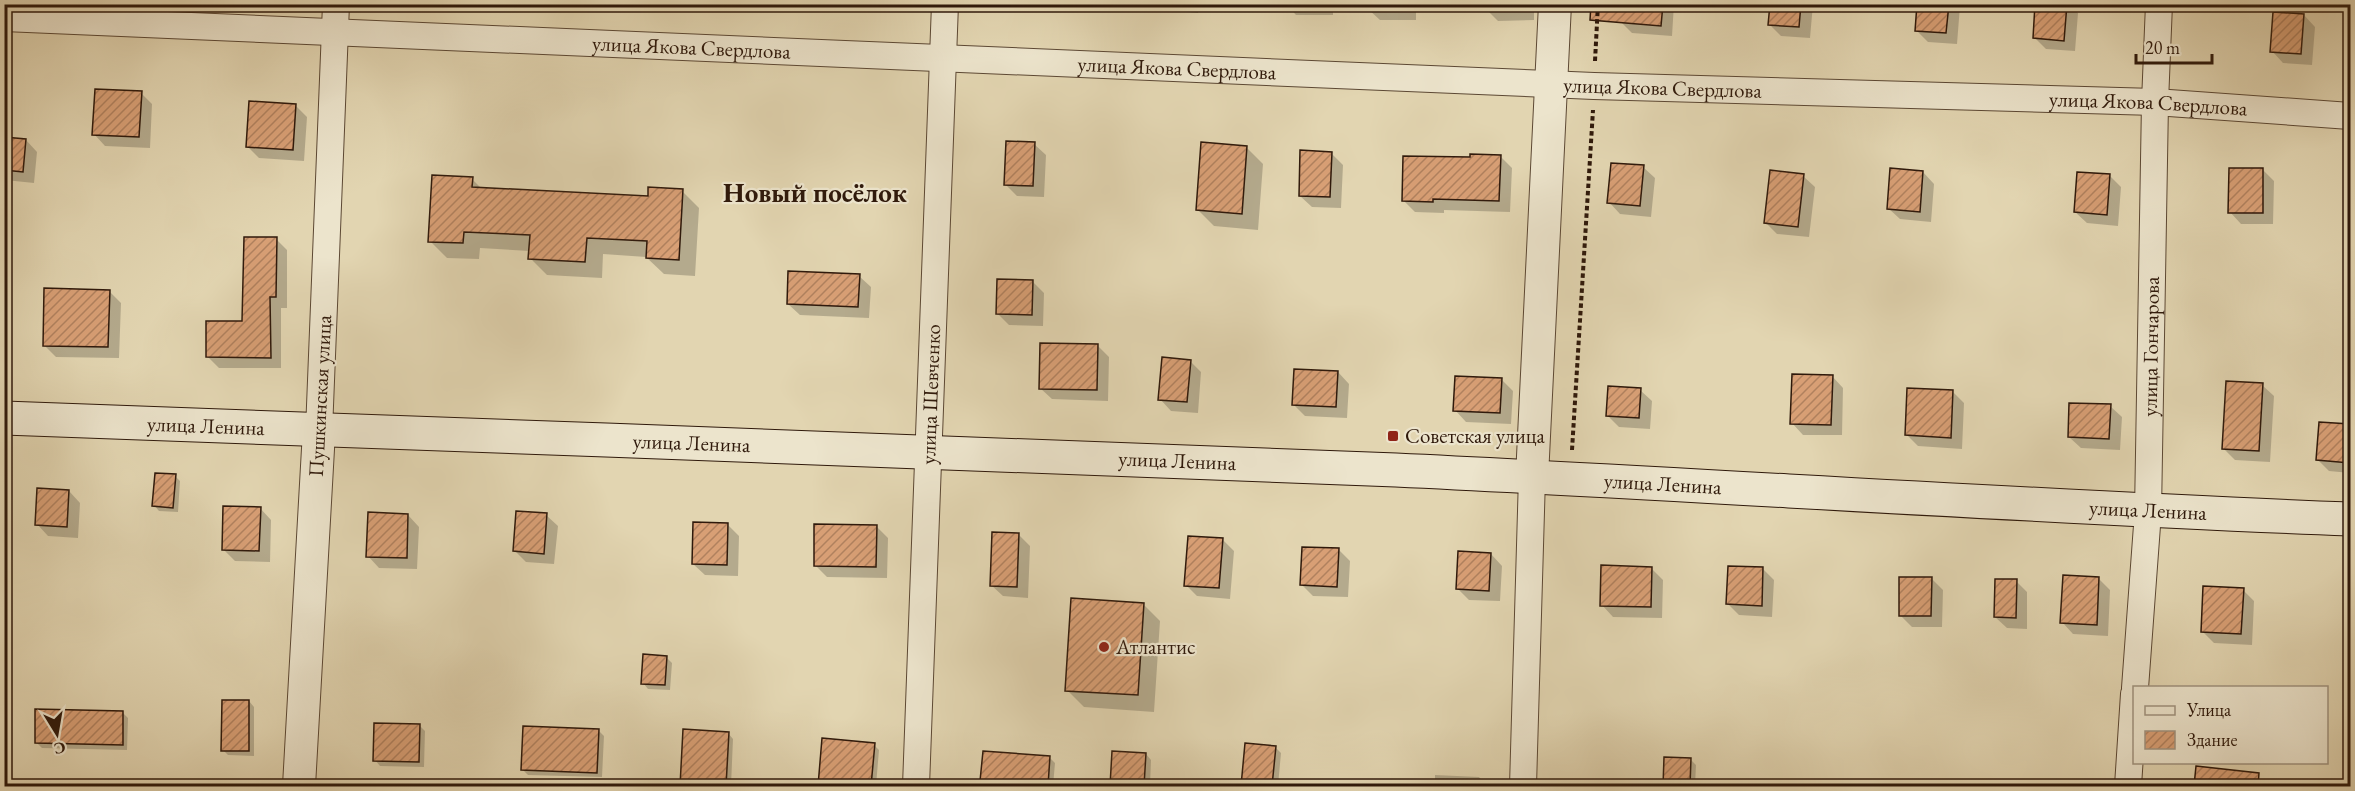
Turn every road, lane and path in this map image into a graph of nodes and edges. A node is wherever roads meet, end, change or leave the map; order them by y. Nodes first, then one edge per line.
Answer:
1 (336, 4) edge
2 (945, 4) edge
3 (1555, 4) edge
4 (1598, 4) edge
5 (2158, 4) edge
6 (4, 18) edge
7 (335, 32) junction
8 (943, 58) junction
9 (1552, 83) junction
10 (1594, 86) junction
11 (2155, 102) junction
12 (2350, 116) edge
13 (4, 418) edge
14 (319, 431) junction
15 (927, 450) junction
16 (1532, 477) junction
17 (1570, 479) junction
18 (2148, 512) junction
19 (2350, 519) edge
20 (2135, 686) edge
21 (2133, 709) edge
22 (299, 786) edge
23 (916, 786) edge
24 (1523, 786) edge
25 (2128, 786) edge

1 - 7 street, Пушкинская улица
2 - 8 street, улица Шевченко
3 - 9 street
4 - 10 path
5 - 11 street, улица Гончарова
6 - 7 street, улица Якова Свердлова
7 - 8 street, улица Якова Свердлова
7 - 14 street, Пушкинская улица
8 - 9 street, улица Якова Свердлова
8 - 15 street, улица Шевченко
9 - 10 street, улица Якова Свердлова
9 - 16 street
10 - 11 street, улица Якова Свердлова
10 - 17 path
11 - 12 street, улица Якова Свердлова
11 - 18 street, улица Гончарова
13 - 14 main road, улица Ленина
14 - 15 main road, улица Ленина
14 - 22 street, Пушкинская улица
15 - 16 main road, улица Ленина
15 - 23 street, улица Шевченко
16 - 17 main road, улица Ленина
16 - 24 street
17 - 18 main road, улица Ленина
18 - 19 main road, улица Ленина
18 - 20 street, улица Гончарова
21 - 25 street

